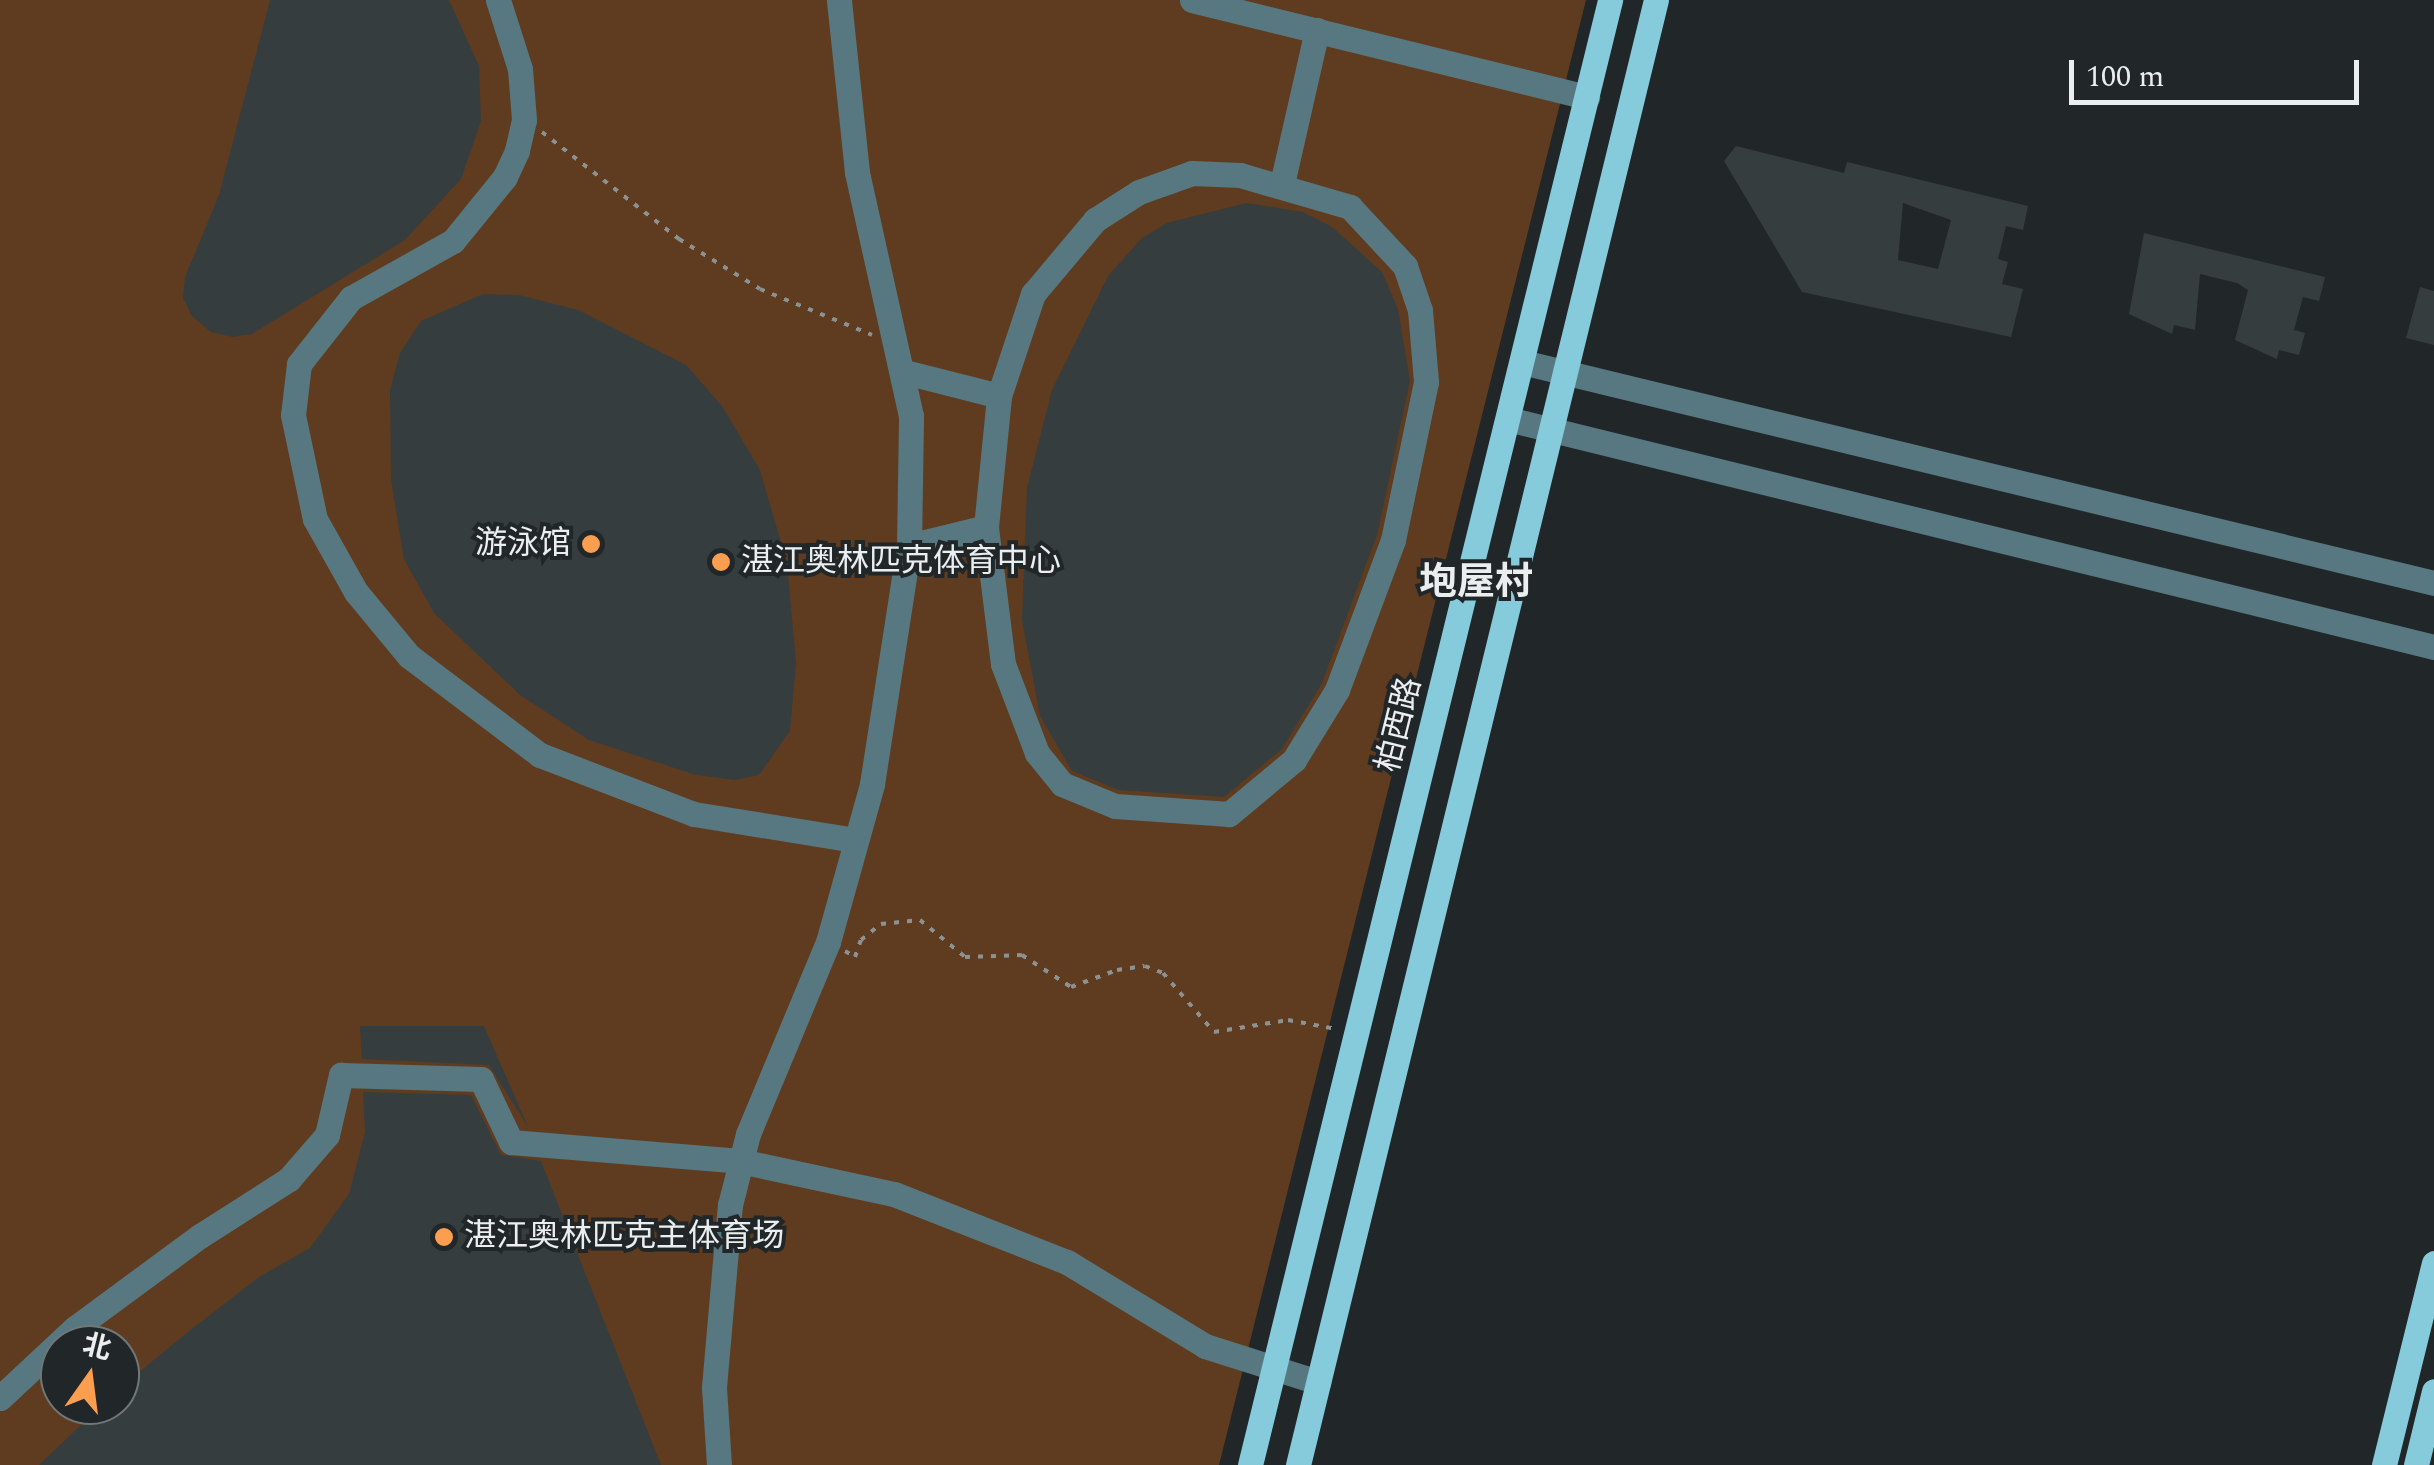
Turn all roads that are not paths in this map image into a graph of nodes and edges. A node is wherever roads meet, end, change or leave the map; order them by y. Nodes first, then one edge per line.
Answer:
1 (498, 0) edge
2 (839, 0) edge
3 (1192, 0) edge
4 (1610, 0) edge
5 (1656, 0) edge
6 (1317, 30) junction
7 (1587, 97) junction
8 (1282, 184) junction
9 (1522, 362) junction
10 (905, 372) junction
11 (1567, 374) junction
12 (999, 396) junction
13 (1508, 419) junction
14 (1553, 429) junction
15 (986, 527) junction
16 (908, 546) junction
17 (2434, 583) edge
18 (2434, 647) edge
19 (854, 840) junction
20 (740, 1161) junction
21 (2434, 1263) edge
22 (1273, 1370) junction
23 (1318, 1382) junction
24 (2434, 1391) edge
25 (0, 1398) edge
26 (719, 1465) edge
27 (1250, 1465) edge
28 (1298, 1465) edge
29 (2384, 1465) edge
30 (2416, 1465) edge

1 - 19 street
2 - 10 street
3 - 6 street
4 - 7 main road, 柏西路
5 - 11 main road
6 - 7 street
6 - 8 street
7 - 9 main road, 柏西路
8 - 12 street
8 - 15 street
9 - 11 street
9 - 13 main road, 柏西路
10 - 12 street
10 - 16 street
11 - 14 main road
11 - 17 street
12 - 15 street
13 - 14 street
13 - 22 main road, 柏西路
14 - 18 street
14 - 23 main road
15 - 16 street
16 - 19 street
19 - 20 street
20 - 22 street
20 - 25 street
20 - 26 street
21 - 29 main road
22 - 23 street
22 - 27 main road, 柏西路
23 - 28 main road
24 - 30 main road

